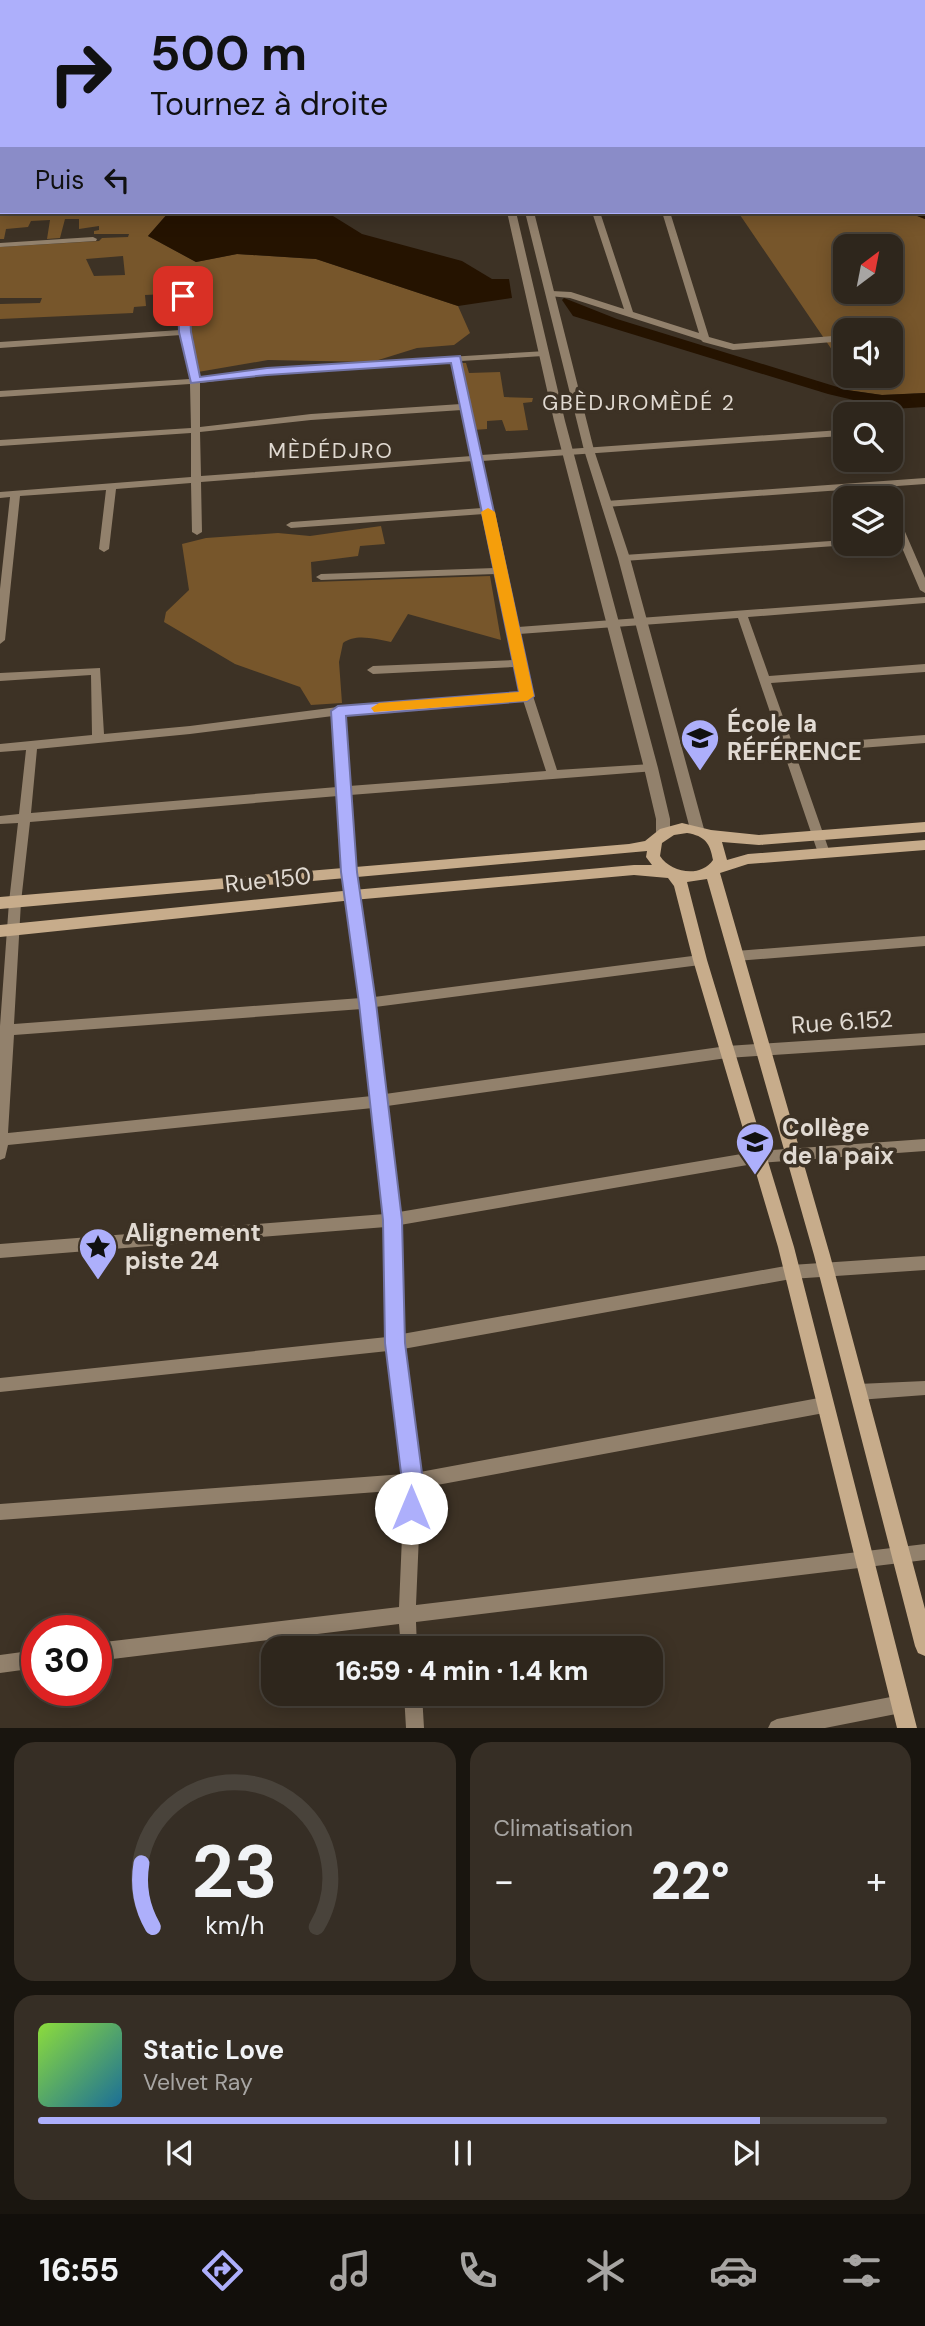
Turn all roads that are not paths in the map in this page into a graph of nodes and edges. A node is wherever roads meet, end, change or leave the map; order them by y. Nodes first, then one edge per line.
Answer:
1 (511, 214) edge
2 (530, 214) edge
3 (597, 214) edge
4 (667, 214) edge
5 (93, 239) dead end
6 (0, 245) edge
7 (552, 294) junction
8 (183, 296) dead end
9 (631, 315) junction
10 (185, 332) junction
11 (833, 339) edge
12 (706, 340) junction
13 (0, 345) edge
14 (543, 353) junction
15 (456, 359) junction
16 (195, 381) junction
17 (0, 394) edge
18 (466, 407) junction
19 (197, 430) junction
20 (833, 434) edge
21 (0, 443) edge
22 (589, 450) junction
23 (568, 452) junction
24 (477, 458) junction
25 (925, 481) edge
26 (198, 482) junction
27 (879, 484) joint
28 (111, 487) junction
29 (15, 494) junction
30 (0, 495) edge
31 (606, 504) junction
32 (488, 511) junction
33 (291, 525) dead end
34 (197, 532) dead end
35 (903, 539) edge
36 (833, 544) edge
37 (104, 549) dead end
38 (624, 558) junction
39 (500, 571) junction
40 (321, 577) dead end
41 (925, 590) edge
42 (925, 600) edge
43 (742, 614) junction
44 (639, 621) junction
45 (614, 624) junction
46 (513, 631) junction
47 (0, 640) edge
48 (520, 663) junction
49 (925, 668) edge
50 (373, 670) dead end
51 (0, 677) edge
52 (764, 680) junction
53 (527, 696) junction
54 (338, 711) junction
55 (99, 739) junction
56 (925, 740) edge
57 (32, 745) junction
58 (0, 748) edge
59 (789, 749) junction
60 (651, 768) junction
61 (553, 775) junction
62 (345, 791) junction
63 (26, 818) junction
64 (0, 820) edge
65 (925, 827) edge
66 (703, 832) junction
67 (818, 835) junction
68 (660, 837) junction
69 (925, 845) edge
70 (824, 853) junction
71 (714, 870) junction
72 (349, 872) junction
73 (670, 873) junction
74 (353, 895) junction
75 (15, 902) junction
76 (0, 903) edge
77 (8, 930) edge
78 (925, 941) edge
79 (736, 956) junction
80 (700, 960) junction
81 (368, 1003) junction
82 (4, 1030) edge
83 (925, 1039) edge
84 (763, 1050) junction
85 (727, 1052) junction
86 (380, 1101) junction
87 (1, 1145) edge
88 (925, 1145) edge
89 (793, 1154) junction
90 (759, 1157) junction
91 (393, 1220) junction
92 (0, 1251) edge
93 (925, 1264) edge
94 (825, 1270) junction
95 (791, 1272) junction
96 (395, 1343) junction
97 (0, 1385) edge
98 (925, 1388) edge
99 (858, 1392) junction
100 (824, 1405) junction
101 (413, 1481) junction
102 (0, 1513) edge
103 (925, 1552) edge
104 (901, 1555) junction
105 (864, 1560) junction
106 (407, 1615) junction
107 (408, 1636) edge
108 (925, 1646) edge
109 (112, 1650) edge
110 (21, 1661) edge
111 (0, 1664) edge
112 (901, 1704) junction
113 (414, 1706) edge
114 (415, 1727) edge
115 (777, 1727) edge
116 (906, 1727) edge

1 - 14 street
2 - 7 street
3 - 9 street
4 - 12 street
5 - 6 street
7 - 9 street
7 - 22 street
8 - 10 street
9 - 12 street
10 - 13 street
10 - 16 street
11 - 12 street
14 - 15 street
14 - 23 street
15 - 16 street
15 - 18 street
16 - 17 street
16 - 19 street
18 - 19 street
18 - 24 street
19 - 21 street
19 - 26 street
20 - 22 street
22 - 23 street
22 - 31 street
23 - 24 street
23 - 45 street
24 - 26 street
24 - 32 street
25 - 27 street
26 - 28 street
26 - 34 street
27 - 31 street
28 - 29 street
28 - 37 street
29 - 30 street
29 - 47 street
31 - 38 street
32 - 33 street
32 - 39 street
35 - 41 street
36 - 38 street
38 - 44 street
39 - 40 street
39 - 46 street
42 - 43 street
43 - 44 street
43 - 52 street
44 - 45 street
44 - 66 street
45 - 46 street
45 - 60 street
46 - 48 street
48 - 50 street
48 - 53 street
49 - 52 street
51 - 55 street
52 - 59 street
53 - 54 street
53 - 61 street
54 - 55 street
54 - 62 street
55 - 57 street
56 - 59 street
57 - 58 street
57 - 63 street
59 - 67 street
60 - 61 street
60 - 68 street
61 - 62 street
62 - 63 street
62 - 72 street
63 - 64 street
63 - 75 street
65 - 67 main road
66 - 67 main road
66 - 68 main road
66 - 71 main road
67 - 70 street
68 - 72 main road, Rue 150
68 - 73 main road
69 - 70 main road
70 - 71 main road
71 - 73 main road
71 - 79 main road
72 - 74 street
72 - 75 main road, Rue 150
73 - 74 main road, Rue 150
73 - 80 main road
74 - 77 main road, Rue 150
74 - 81 street
75 - 76 main road, Rue 150
75 - 77 street
77 - 82 street
78 - 79 street
79 - 84 main road
80 - 81 street
80 - 85 main road
81 - 82 street
81 - 86 street
82 - 87 street
83 - 84 street, Rue 6.152
84 - 85 street, Rue 6.152
84 - 89 main road
85 - 86 street, Rue 6.152
85 - 90 main road
86 - 87 street, Rue 6.152
86 - 91 street
88 - 89 street
89 - 90 street
89 - 94 main road
90 - 91 street
90 - 95 main road
91 - 92 street
91 - 96 street
93 - 94 street
94 - 95 street
94 - 99 main road
95 - 96 street
95 - 100 main road
96 - 97 street
96 - 101 street
98 - 99 street
99 - 104 main road
100 - 101 street
100 - 105 main road
101 - 102 street
101 - 106 street
103 - 104 street
104 - 105 street
104 - 108 main road
105 - 106 street
105 - 112 main road
106 - 107 street
106 - 109 street
110 - 111 street
112 - 115 street
112 - 116 main road
113 - 114 street

